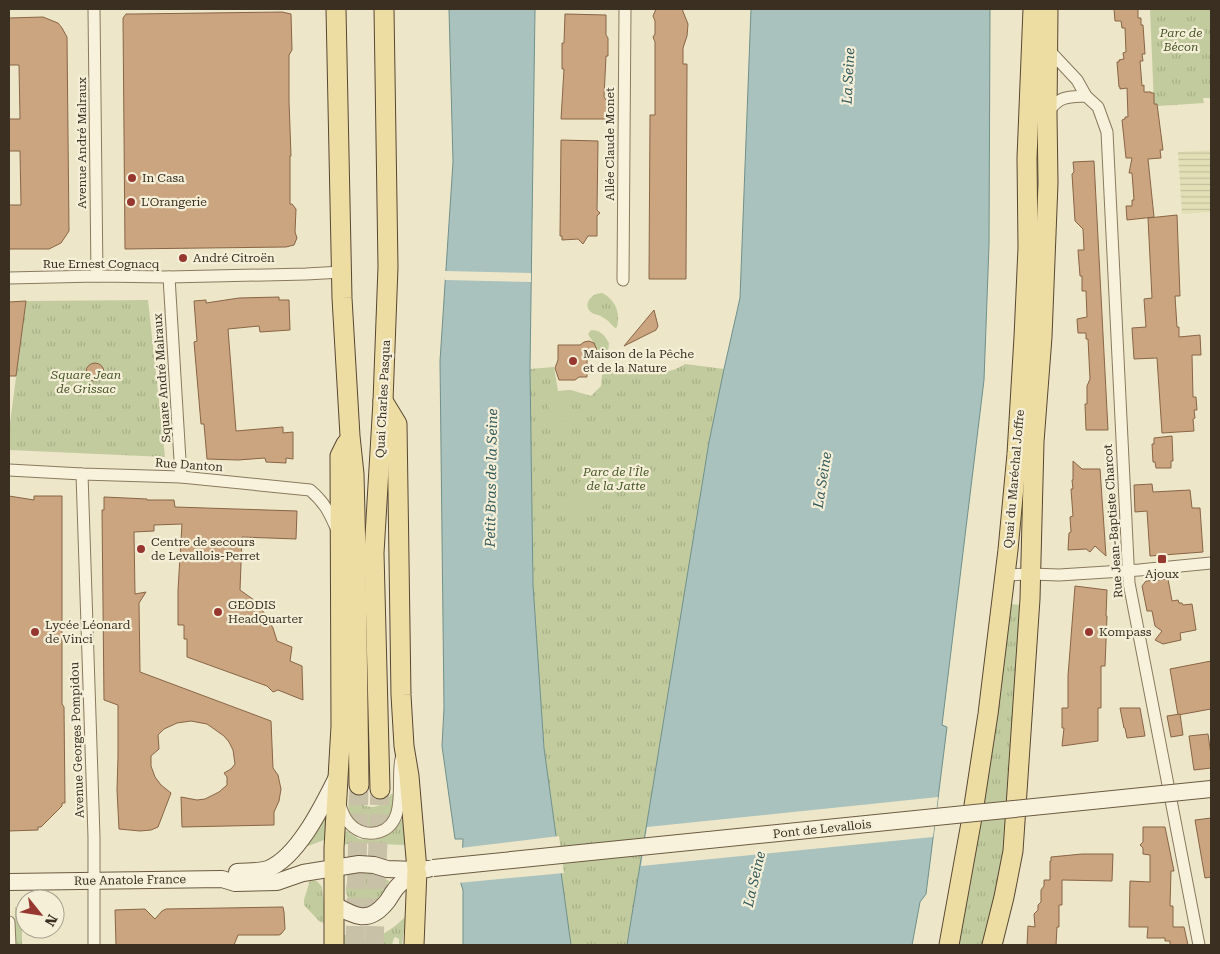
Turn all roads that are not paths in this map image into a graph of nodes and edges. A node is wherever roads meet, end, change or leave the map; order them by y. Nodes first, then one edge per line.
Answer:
1 (94, 9) edge
2 (336, 9) edge
3 (384, 9) edge
4 (625, 9) edge
5 (1033, 9) edge
6 (1048, 9) edge
7 (1047, 48) junction
8 (1086, 96) junction
9 (1046, 114) junction
10 (342, 272) junction
11 (97, 276) junction
12 (169, 277) junction
13 (9, 278) edge
14 (623, 280) dead end
15 (383, 401) junction
16 (350, 436) junction
17 (9, 470) edge
18 (82, 474) junction
19 (182, 477) junction
20 (340, 537) junction
21 (1211, 563) edge
22 (1128, 571) junction
23 (1031, 574) junction
24 (1005, 575) junction
25 (404, 746) junction
26 (338, 780) junction
27 (359, 785) tunnel mouth
28 (380, 789) tunnel mouth
29 (1211, 789) edge
30 (334, 868) junction
31 (425, 869) junction
32 (222, 879) junction
33 (94, 880) junction
34 (9, 882) edge
35 (334, 904) junction
36 (9, 922) edge
37 (10, 945) edge
38 (94, 945) edge
39 (334, 945) edge
40 (414, 945) edge
41 (949, 945) edge
42 (992, 945) edge
43 (1199, 945) edge

1 - 11 street, Avenue André Malraux
2 - 10 main road
3 - 15 main road, Quai Charles Pasqua
4 - 14 street, Allée Claude Monet
5 - 24 main road, Quai du Maréchal Joffre
6 - 7 main road, Quai du Maréchal Joffre
7 - 8 street, Rue Jean-Baptiste Charcot
7 - 9 main road, Quai du Maréchal Joffre
8 - 9 street
8 - 22 street, Rue Jean-Baptiste Charcot
9 - 23 main road, Quai du Maréchal Joffre
10 - 12 street, Rue Ernest Cognacq
10 - 16 main road
11 - 12 street, Rue Ernest Cognacq
11 - 13 street, Rue Ernest Cognacq
12 - 19 street, Square André Malraux
15 - 25 main road
15 - 28 main road, Quai Charles Pasqua
16 - 20 main road
16 - 27 main road
17 - 18 street, Rue Danton
18 - 19 street, Rue Danton
18 - 33 street, Avenue Georges Pompidou
19 - 20 street, Rue Danton
20 - 26 main road
21 - 22 street
22 - 23 street
22 - 43 street, Rue Jean-Baptiste Charcot
23 - 24 street
23 - 42 main road, Quai du Maréchal Joffre
24 - 41 main road, Quai du Maréchal Joffre
25 - 26 street
25 - 31 main road
26 - 30 main road
26 - 32 main road
29 - 31 main road, Pont de Levallois, bridge
30 - 31 main road, Pont de Levallois
30 - 32 main road, Pont de Levallois
30 - 35 main road
31 - 35 main road
31 - 40 main road
32 - 33 main road, Rue Anatole France
33 - 34 main road, Rue Anatole France
33 - 38 street, Avenue Georges Pompidou
35 - 39 main road
36 - 37 street

